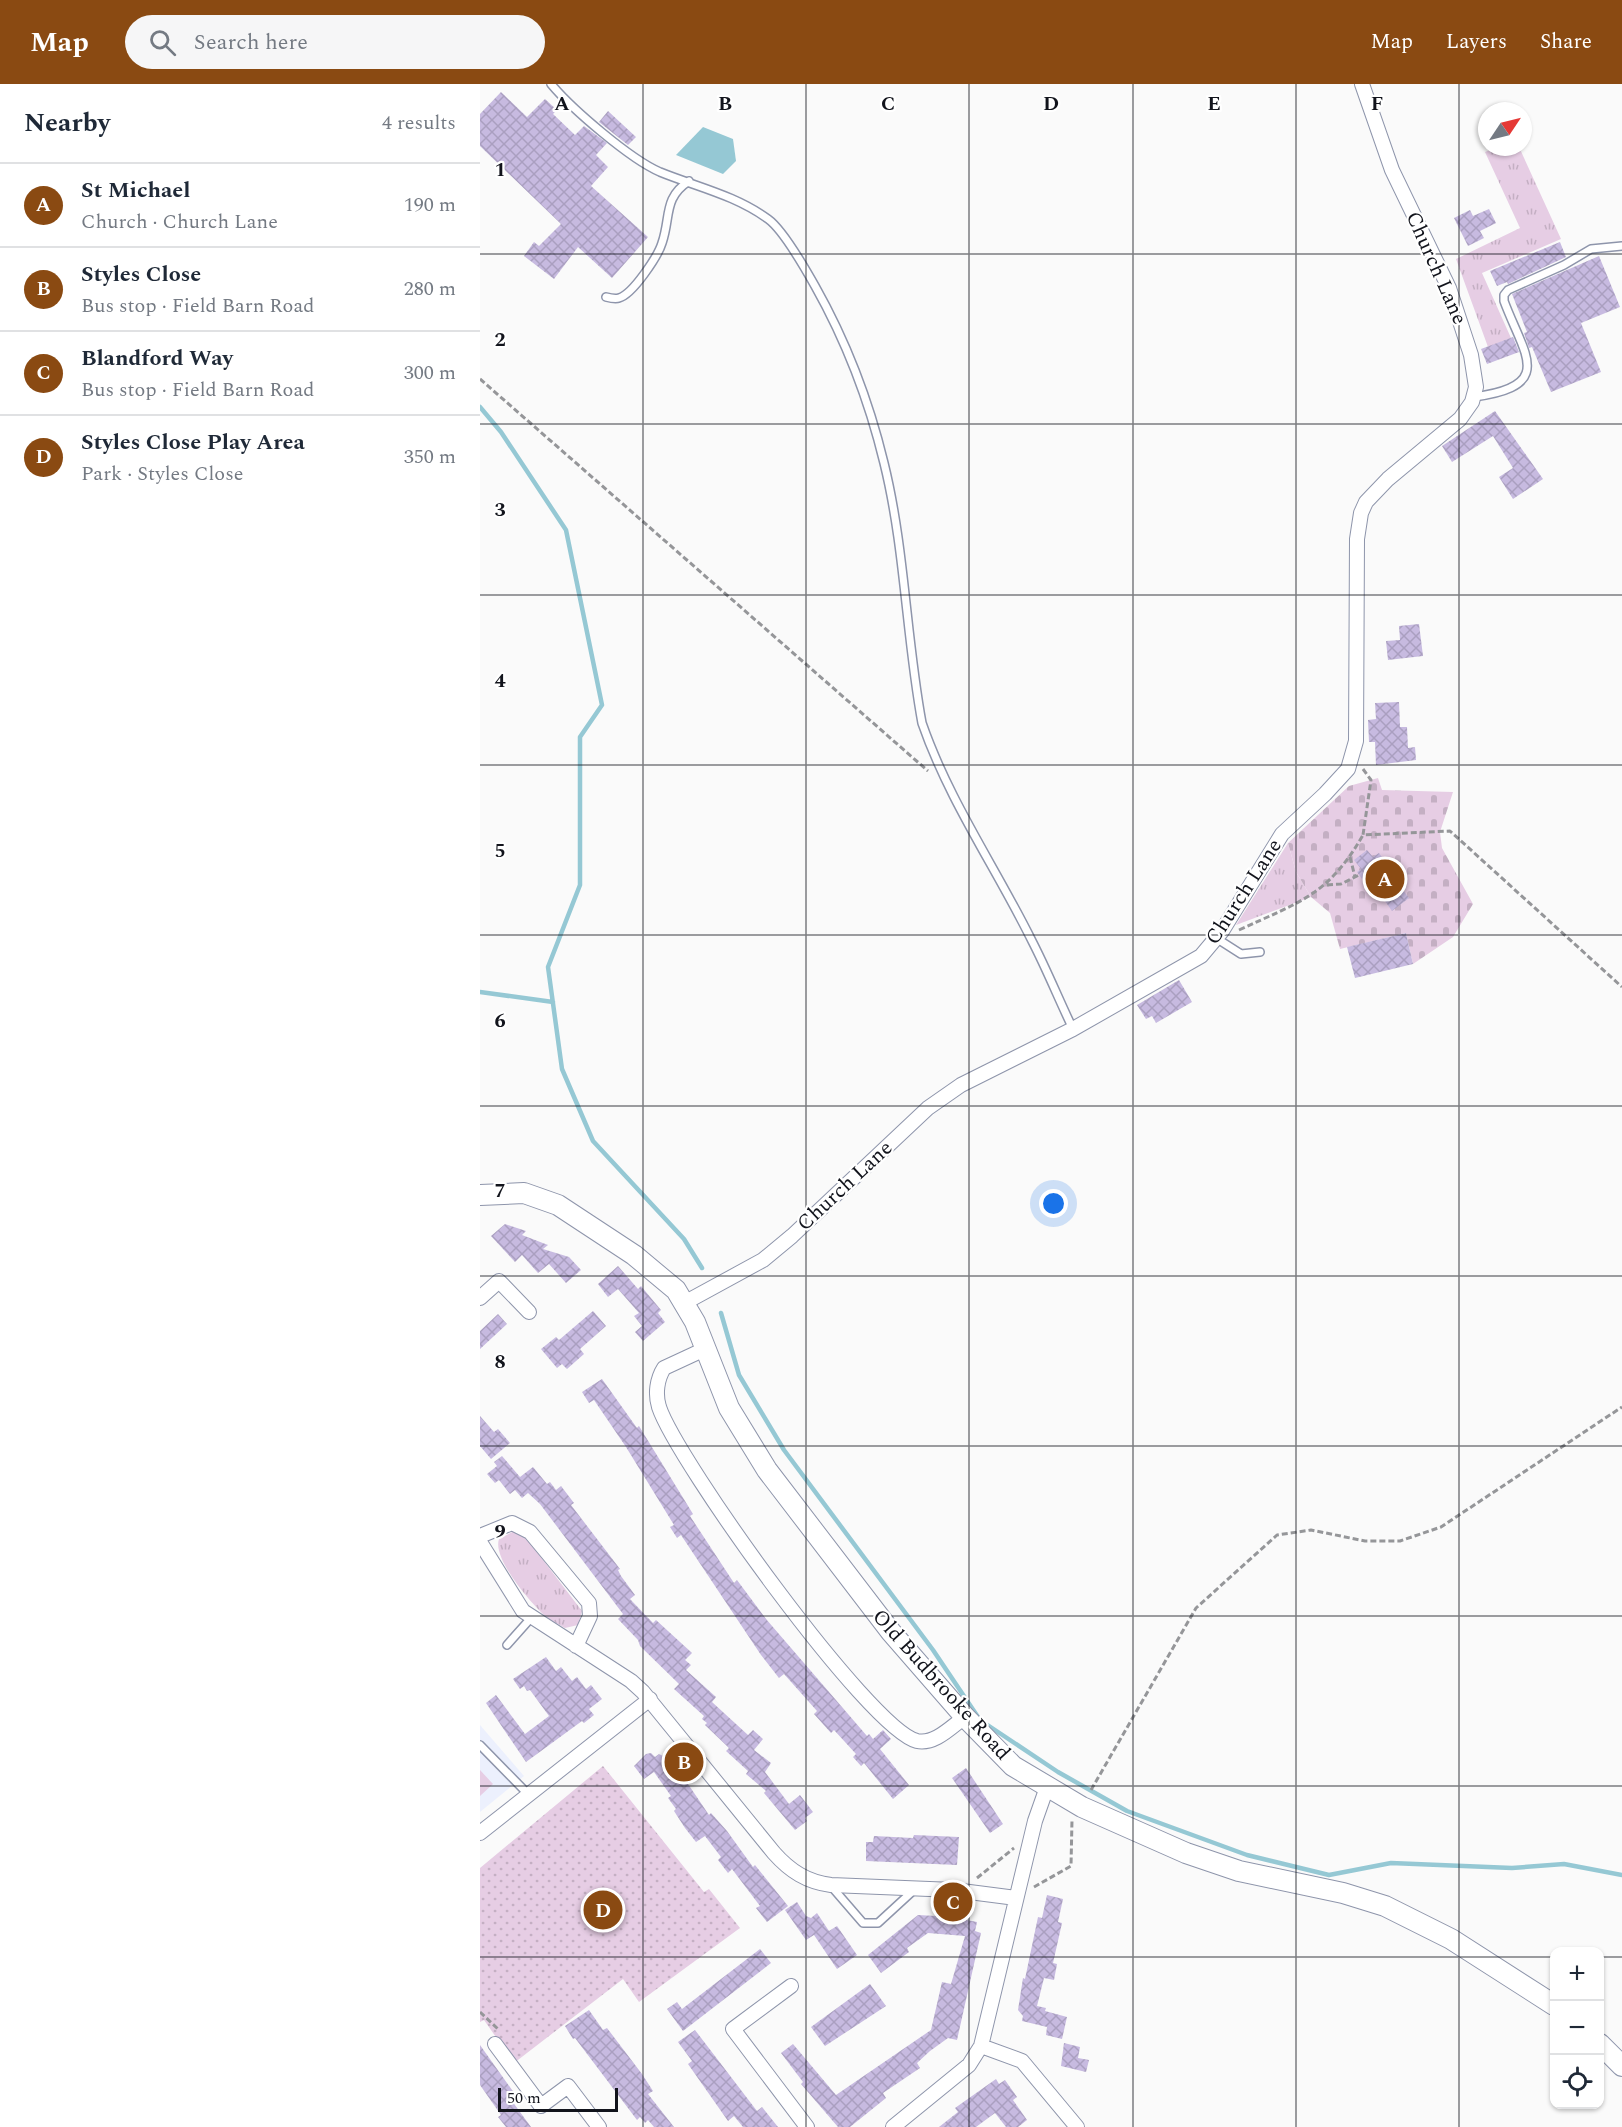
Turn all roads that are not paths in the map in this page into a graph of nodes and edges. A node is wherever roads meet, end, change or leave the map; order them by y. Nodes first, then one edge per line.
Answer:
1 (551, 84) edge
2 (1362, 84) edge
3 (689, 181) junction
4 (1622, 246) edge
5 (606, 297) dead end
6 (1474, 397) junction
7 (1219, 935) junction
8 (1260, 952) dead end
9 (1073, 1029) junction
10 (480, 1195) edge
11 (480, 1298) edge
12 (686, 1302) junction
13 (529, 1312) dead end
14 (705, 1349) junction
15 (480, 1536) edge
16 (482, 1551) edge
17 (531, 1618) junction
18 (507, 1645) dead end
19 (576, 1646) junction
20 (650, 1699) junction
21 (964, 1717) junction
22 (480, 1745) edge
23 (1047, 1787) junction
24 (527, 1793) junction
25 (480, 1833) edge
26 (831, 1885) junction
27 (915, 1889) junction
28 (1016, 1898) junction
29 (791, 1986) dead end
30 (1550, 2002) edge
31 (495, 2044) dead end
32 (981, 2046) junction
33 (1604, 2049) edge
34 (1622, 2066) edge
35 (599, 2127) edge
36 (807, 2127) edge
37 (893, 2127) edge
38 (1077, 2127) edge

1 - 3 lane
2 - 6 street, Church Lane
3 - 5 lane
3 - 9 lane
4 - 6 lane
6 - 7 street, Church Lane
7 - 8 lane
7 - 9 street, Church Lane
9 - 12 street, Church Lane
10 - 12 street, Old Budbrooke Road
11 - 13 street
12 - 14 street, Old Budbrooke Road
14 - 21 street, Old Budbrooke Road
14 - 21 street
15 - 19 street
16 - 17 street
17 - 18 lane
17 - 19 street
19 - 20 street
20 - 24 street
20 - 26 street
21 - 23 street, Old Budbrooke Road
22 - 24 lane
23 - 28 street
23 - 30 street, Old Budbrooke Road
24 - 25 street
26 - 27 street
26 - 27 lane
27 - 28 street
28 - 32 street
29 - 36 street
31 - 35 street
32 - 37 street
32 - 38 street
33 - 34 street

